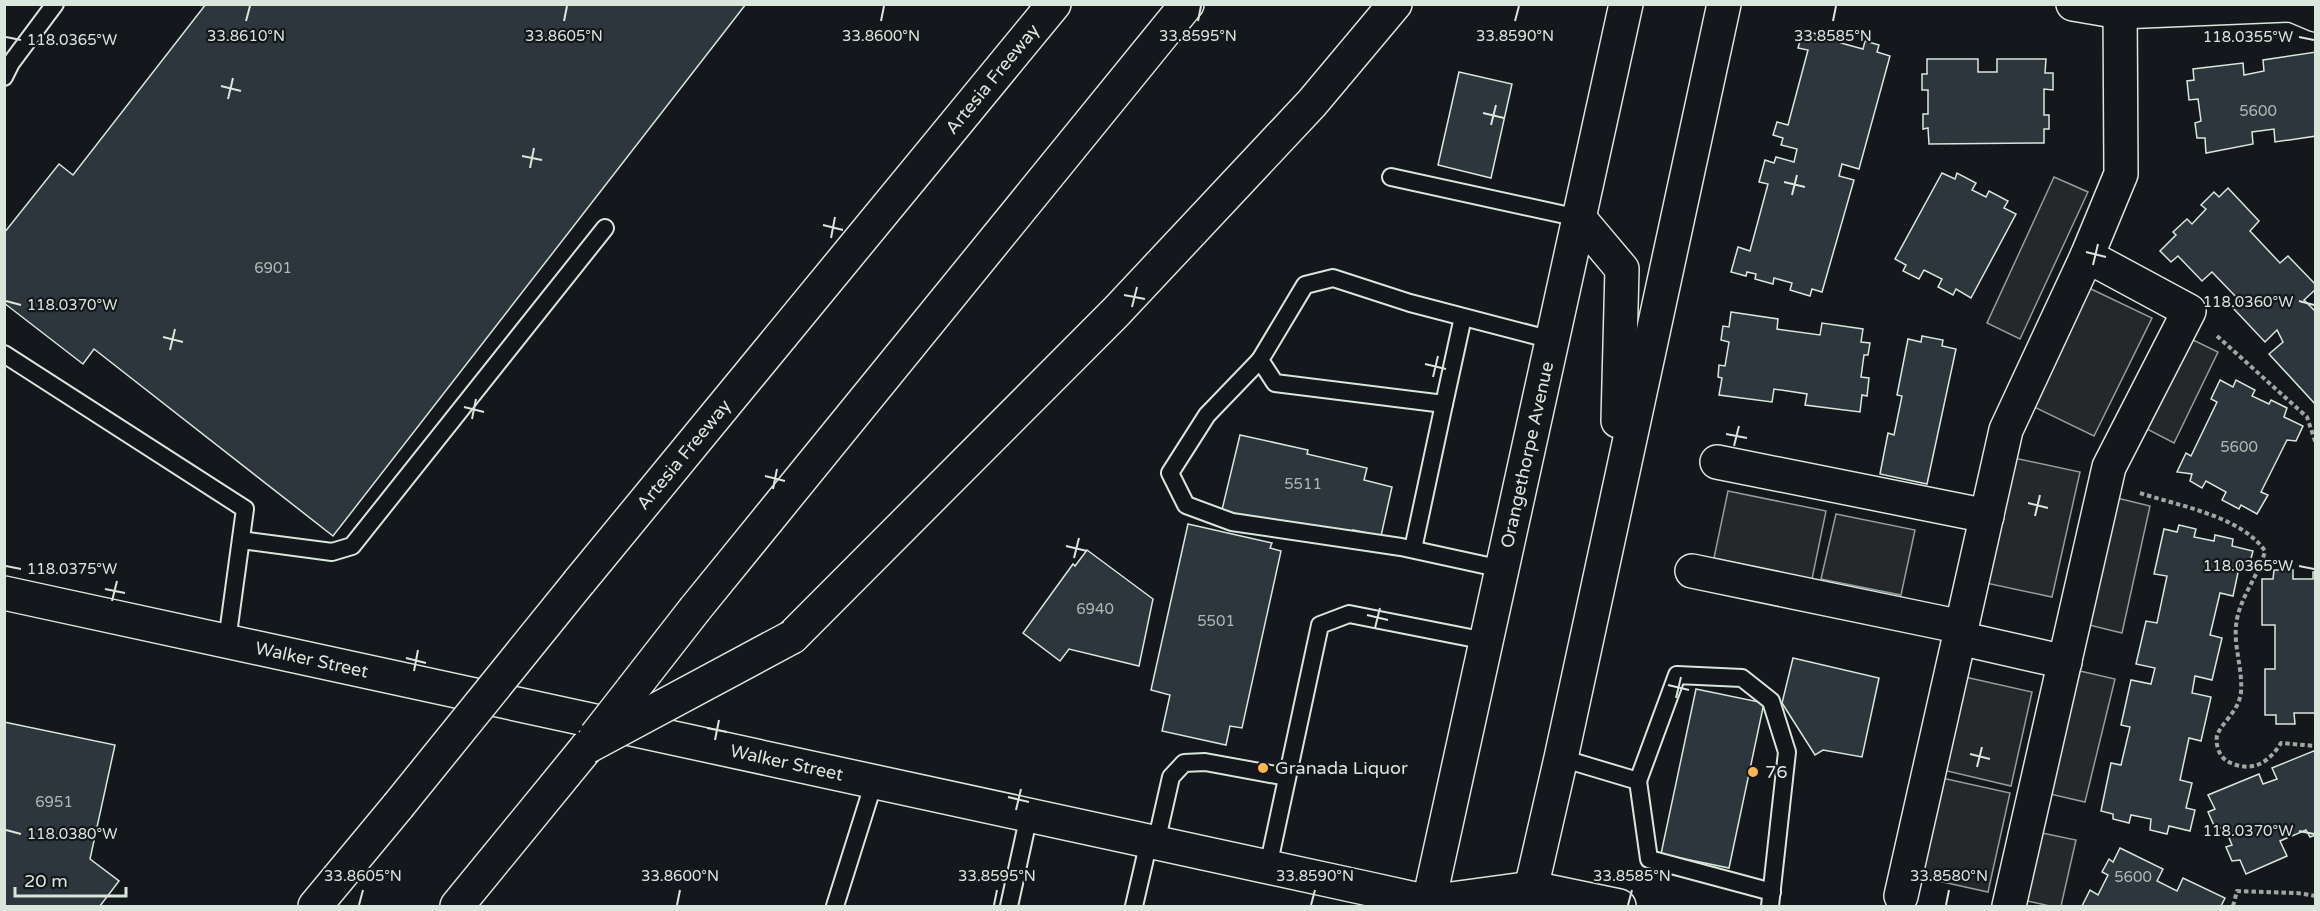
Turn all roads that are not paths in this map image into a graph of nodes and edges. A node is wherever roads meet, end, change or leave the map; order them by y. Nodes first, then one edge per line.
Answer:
1 (55, 4) edge
2 (1054, 4) edge
3 (1187, 4) edge
4 (1395, 4) edge
5 (1626, 4) edge
6 (1724, 4) edge
7 (2073, 4) edge
8 (2290, 5) edge
9 (2120, 8) edge
10 (2316, 15) edge
11 (4, 77) edge
12 (1391, 177) dead end
13 (1579, 218) junction
14 (605, 228) dead end
15 (2087, 256) junction
16 (1463, 317) junction
17 (1552, 340) junction
18 (4, 354) edge
19 (1260, 360) junction
20 (1444, 404) junction
21 (1717, 462) dead end
22 (1616, 498) junction
23 (1987, 516) junction
24 (241, 540) junction
25 (1413, 549) junction
26 (1502, 569) junction
27 (1692, 571) dead end
28 (4, 593) edge
29 (1960, 633) junction
30 (227, 641) junction
31 (1486, 641) junction
32 (2065, 662) junction
33 (587, 747) junction
34 (1561, 758) junction
35 (1287, 777) junction
36 (1638, 781) junction
37 (874, 782) junction
38 (1029, 815) junction
39 (1152, 842) junction
40 (1269, 867) junction
41 (1901, 896) dead end
42 (1530, 897) edge
43 (1771, 899) edge
44 (1431, 905) edge
45 (2009, 905) edge
46 (315, 906) edge
47 (456, 906) edge
48 (835, 906) edge
49 (1009, 906) edge
50 (1134, 906) edge
51 (1619, 906) edge

1 - 11 lane
2 - 46 main road, Artesia Freeway, bridge
3 - 33 main road, bridge
4 - 33 main road, bridge
5 - 13 main road, Orangethorpe Avenue
6 - 22 main road
7 - 9 main road
8 - 9 main road
8 - 10 main road
9 - 15 main road
12 - 13 lane
13 - 17 main road, Orangethorpe Avenue
13 - 22 main road
14 - 24 lane
15 - 23 main road
15 - 32 main road
16 - 17 lane
16 - 19 lane
16 - 20 lane
17 - 26 main road, Orangethorpe Avenue
18 - 24 lane
19 - 20 lane
19 - 25 lane
20 - 25 lane
21 - 23 main road
22 - 34 main road
23 - 29 main road
24 - 30 lane
25 - 26 lane
26 - 31 main road, Orangethorpe Avenue
27 - 29 main road
28 - 30 main road, Walker Street
29 - 32 main road
29 - 41 main road
30 - 37 main road, Walker Street
31 - 35 lane
31 - 44 main road, Orangethorpe Avenue
32 - 45 main road
33 - 47 main road
34 - 36 lane
34 - 42 main road
35 - 39 lane
35 - 40 lane
36 - 43 lane
36 - 43 lane
37 - 38 main road, Walker Street
37 - 48 lane
38 - 39 main road, Walker Street
38 - 49 lane
39 - 40 main road, Walker Street
39 - 50 lane
40 - 44 main road, Walker Street
42 - 44 main road, Walker Street
42 - 51 main road, Walker Street

